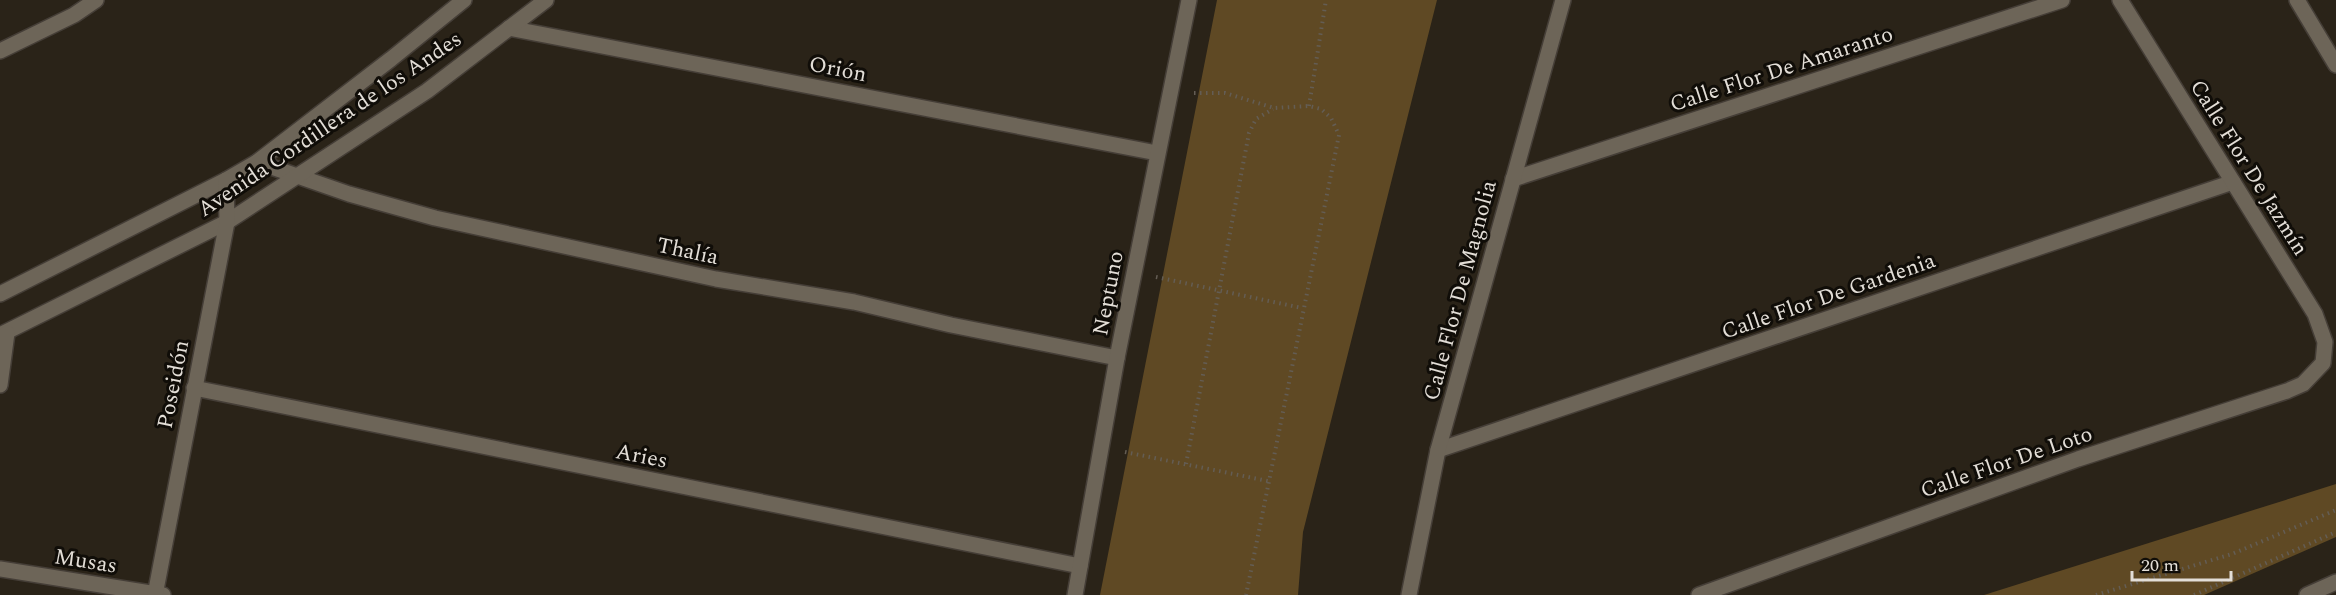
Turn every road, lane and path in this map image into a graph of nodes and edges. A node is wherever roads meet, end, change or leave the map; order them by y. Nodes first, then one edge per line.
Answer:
1 (96, 0) edge
2 (464, 0) edge
3 (546, 0) edge
4 (1189, 0) edge
5 (1326, 0) edge
6 (1563, 0) edge
7 (2062, 0) edge
8 (2120, 0) edge
9 (2297, 0) edge
10 (509, 28) junction
11 (0, 51) edge
12 (2336, 65) edge
13 (1170, 94) junction
14 (1309, 106) junction
15 (1274, 108) junction
16 (1157, 153) junction
17 (256, 162) junction
18 (297, 177) junction
19 (1513, 179) junction
20 (226, 180) junction
21 (2233, 182) junction
22 (227, 222) junction
23 (1134, 273) junction
24 (1219, 289) junction
25 (0, 294) edge
26 (1302, 308) junction
27 (3, 334) edge
28 (1117, 358) junction
29 (2323, 363) joint
30 (0, 385) edge
31 (194, 388) junction
32 (1102, 447) junction
33 (1438, 450) junction
34 (1186, 464) junction
35 (1268, 481) junction
36 (2336, 510) edge
37 (2336, 532) edge
38 (1080, 566) junction
39 (0, 569) edge
40 (2336, 582) edge
41 (158, 594) edge
42 (1075, 595) edge
43 (1246, 595) edge
44 (1409, 595) edge
45 (1699, 595) edge
46 (2096, 595) edge
47 (2194, 595) edge
48 (2307, 595) edge

1 - 11 street
2 - 17 street, Avenida Cordillera de los Andes
3 - 10 street, Avenida Cordillera de los Andes
4 - 13 street, Neptuno
5 - 14 path
6 - 19 street, Calle Flor De Magnolia
7 - 19 street, Calle Flor De Amaranto
8 - 21 street, Calle Flor De Jazmín
9 - 12 street
10 - 16 street, Orión
10 - 18 street, Avenida Cordillera de los Andes
13 - 15 path
13 - 16 street, Neptuno
14 - 15 path
14 - 26 path
15 - 24 path
16 - 23 street, Neptuno
17 - 18 street, Thalía
17 - 20 street, Avenida Cordillera de los Andes
18 - 22 street, Avenida Cordillera de los Andes
18 - 28 street, Thalía
19 - 33 street, Calle Flor De Magnolia
20 - 22 street, Poseidón
20 - 25 street, Avenida Cordillera de los Andes
21 - 29 street, Calle Flor De Jazmín
21 - 33 street, Calle Flor De Gardenia
22 - 27 street, Avenida Cordillera de los Andes
22 - 31 street, Poseidón
23 - 24 path
23 - 28 street, Neptuno
24 - 26 path
24 - 34 path
26 - 35 path
27 - 30 street
28 - 32 street, Neptuno
29 - 45 street, Calle Flor De Loto
31 - 38 street, Aries
31 - 41 street, Poseidón
32 - 34 path
32 - 38 street, Neptuno
33 - 44 street, Calle Flor De Magnolia
34 - 35 path
35 - 43 path
36 - 46 path
37 - 47 path
38 - 42 street, Neptuno
39 - 41 street, Musas
40 - 48 street

